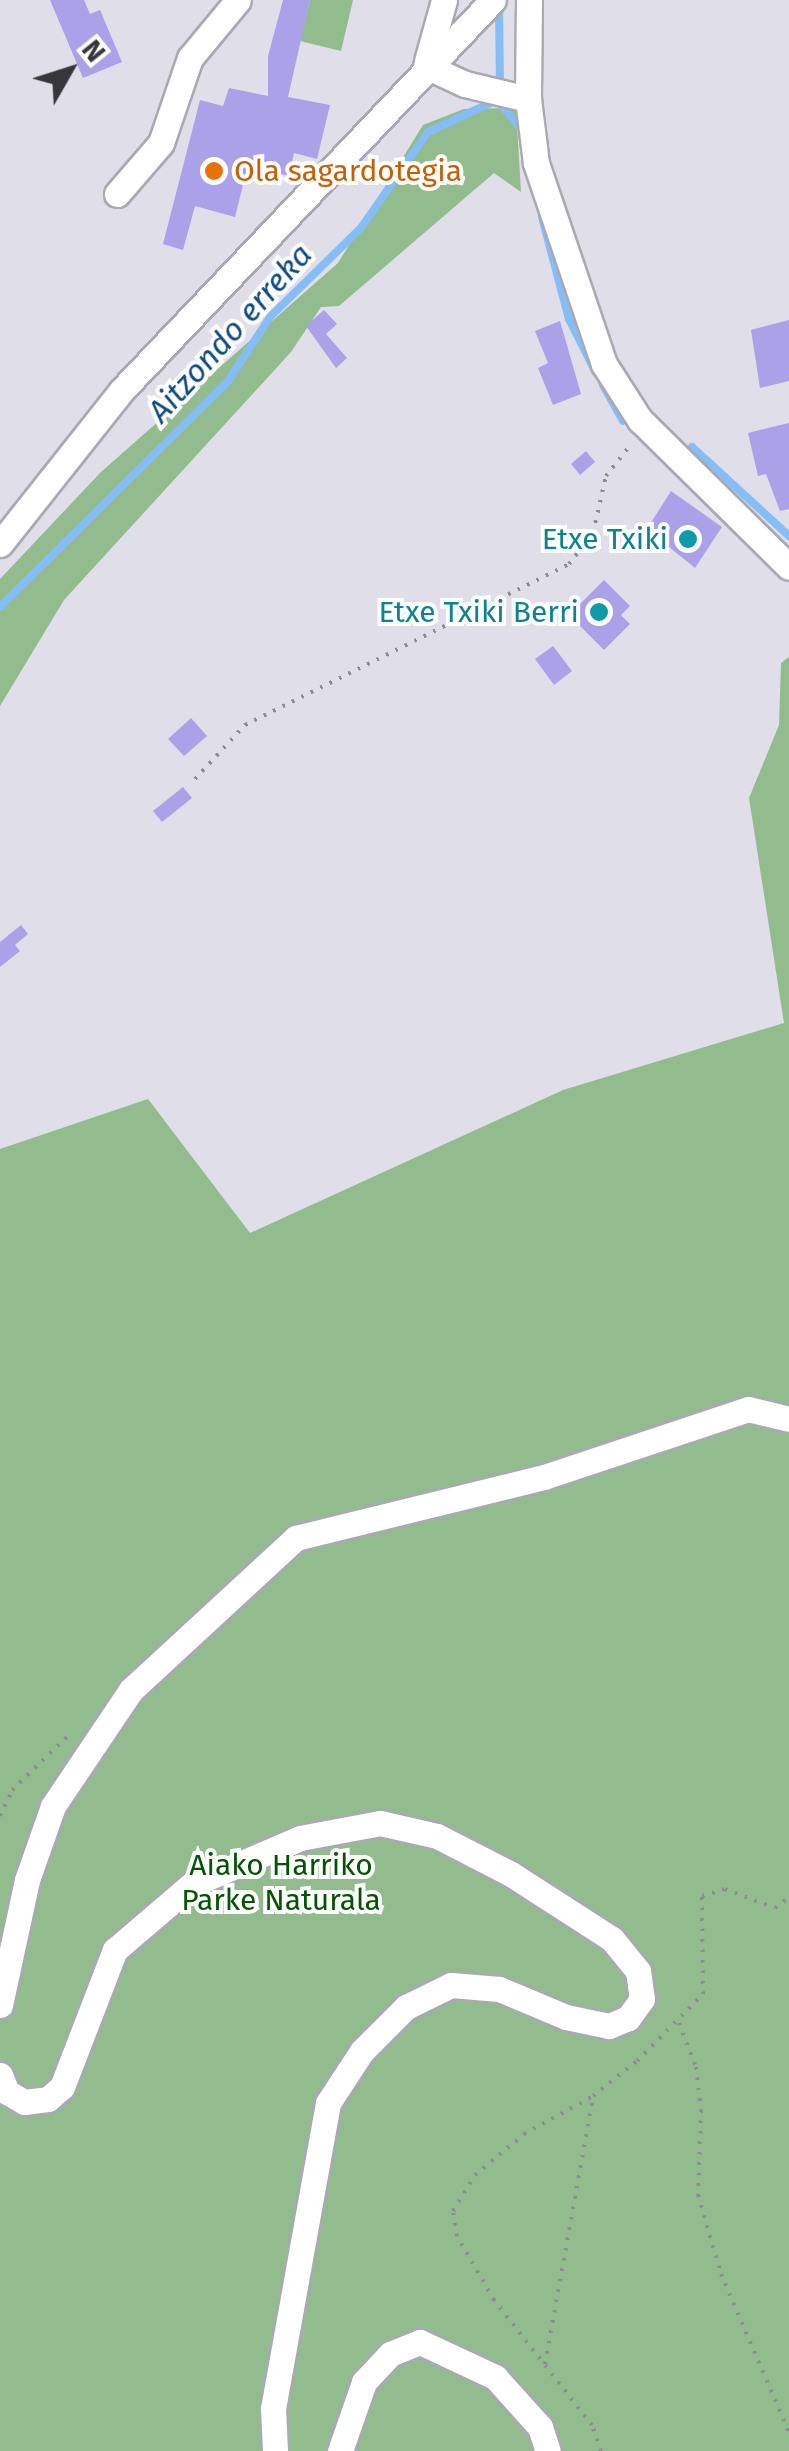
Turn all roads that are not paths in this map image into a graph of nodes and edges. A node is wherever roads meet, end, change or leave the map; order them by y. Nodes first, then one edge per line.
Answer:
1 (238, 0) edge
2 (444, 0) edge
3 (530, 0) edge
4 (488, 5) edge
5 (426, 66) junction
6 (516, 97) junction
7 (117, 194) dead end
8 (0, 544) edge
9 (789, 567) edge
10 (789, 1418) edge
11 (0, 2005) edge
12 (0, 2075) edge
13 (275, 2451) edge
14 (340, 2451) edge
15 (548, 2451) edge

1 - 7 street
2 - 5 street
3 - 6 street
4 - 5 street
5 - 6 street
5 - 8 street
6 - 9 street
10 - 11 street
12 - 13 street
14 - 15 street

